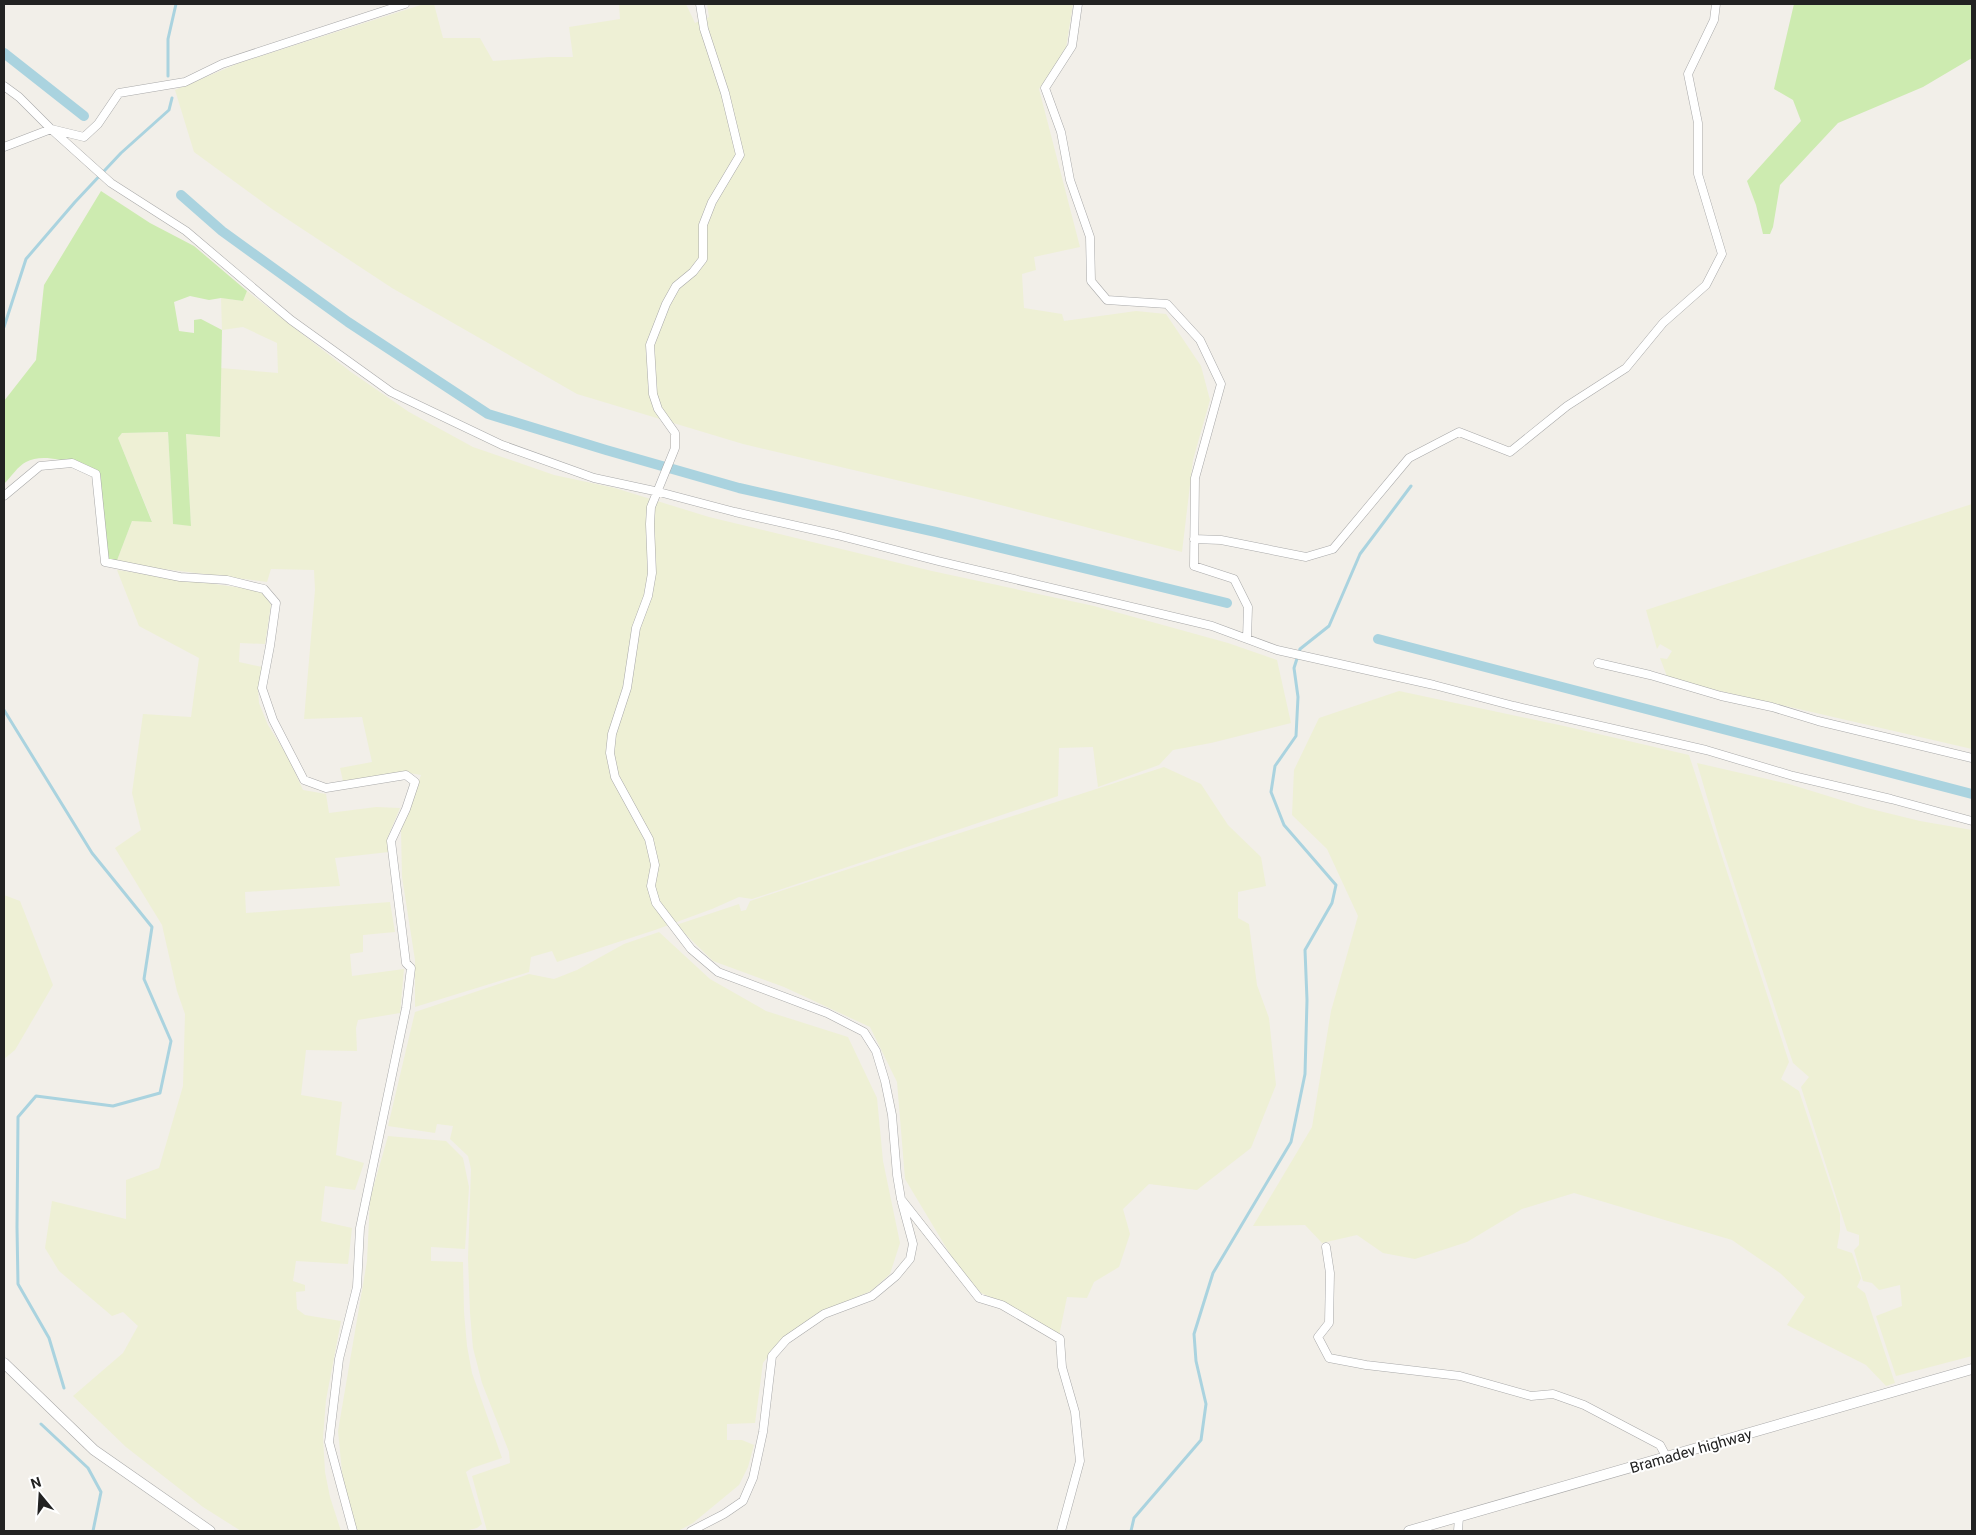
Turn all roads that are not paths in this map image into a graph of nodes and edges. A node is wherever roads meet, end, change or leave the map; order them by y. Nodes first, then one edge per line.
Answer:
1 (405, 4) edge
2 (700, 4) edge
3 (1078, 4) edge
4 (1716, 4) edge
5 (4, 86) edge
6 (51, 129) junction
7 (4, 147) edge
8 (659, 492) junction
9 (4, 496) edge
10 (1194, 539) junction
11 (1246, 639) junction
12 (1598, 663) dead end
13 (1972, 758) edge
14 (1972, 821) edge
15 (901, 1199) junction
16 (1326, 1247) dead end
17 (4, 1363) edge
18 (1972, 1370) edge
19 (1667, 1458) junction
20 (1459, 1517) junction
21 (210, 1531) edge
22 (352, 1531) edge
23 (691, 1531) edge
24 (1060, 1531) edge
25 (1409, 1531) edge
26 (1458, 1531) edge

1 - 6 street
2 - 8 street
3 - 10 street
4 - 10 street
5 - 6 street
6 - 7 street
6 - 8 street
8 - 11 street
8 - 15 street
9 - 22 street
10 - 11 street
11 - 14 street
12 - 13 street
15 - 23 street
15 - 24 street
16 - 19 street
17 - 21 street
18 - 19 street, Bramadev highway
19 - 20 street, Bramadev highway
20 - 25 street, Bramadev highway
20 - 26 street

